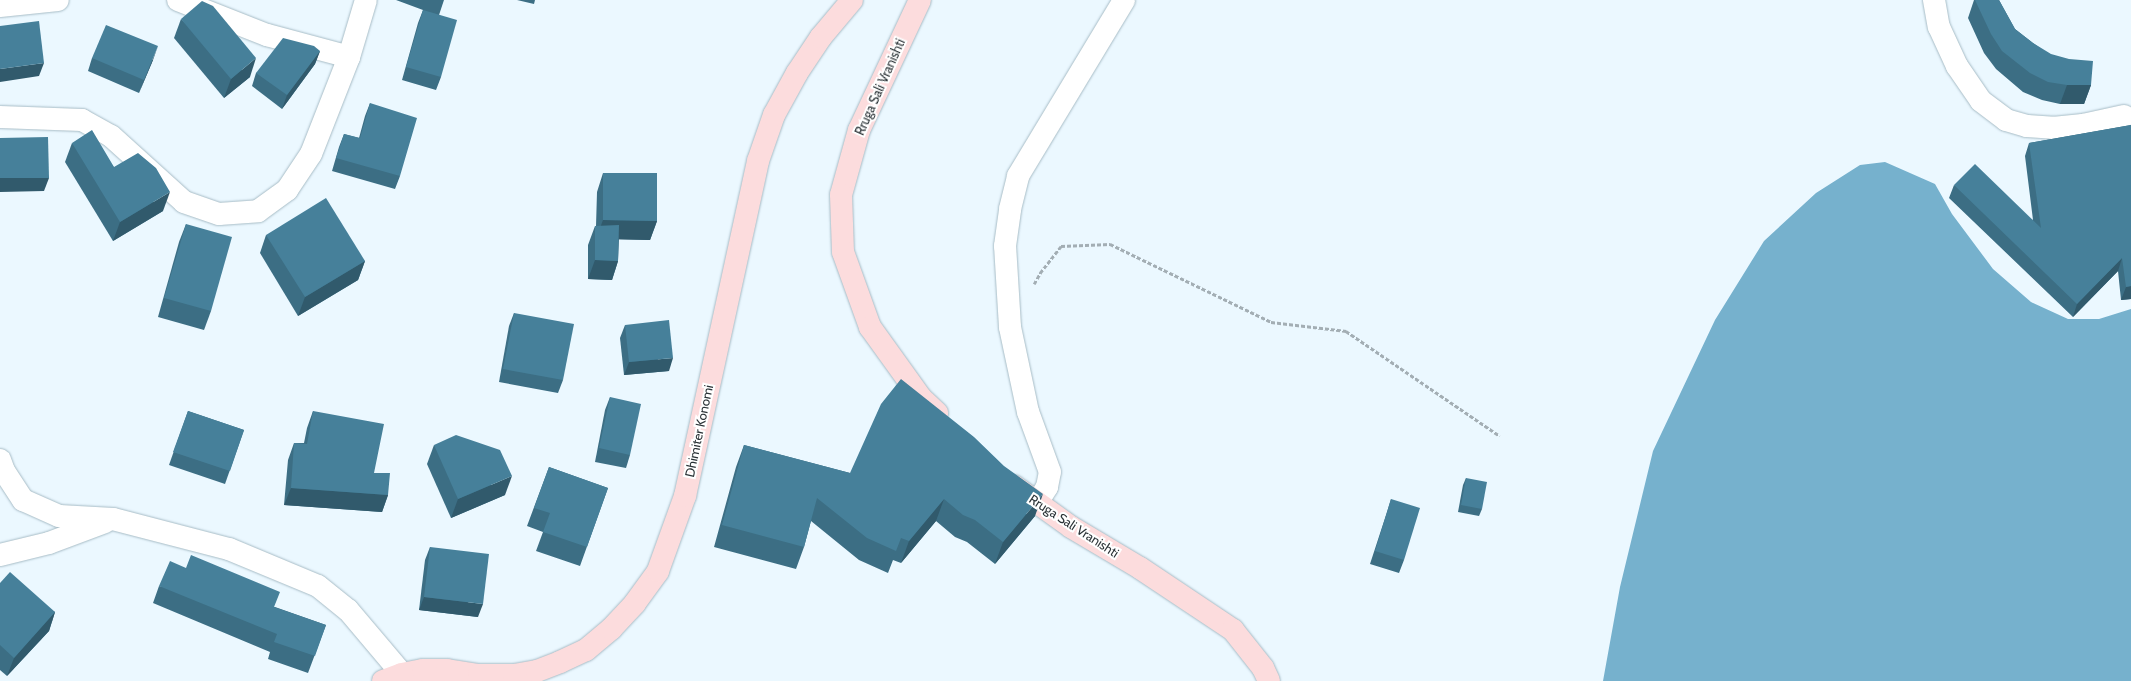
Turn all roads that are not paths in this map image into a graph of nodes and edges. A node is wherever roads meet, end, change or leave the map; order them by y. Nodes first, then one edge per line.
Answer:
1 (58, 0) edge
2 (178, 0) edge
3 (366, 0) edge
4 (852, 0) edge
5 (920, 0) edge
6 (1124, 0) edge
7 (1934, 0) edge
8 (0, 6) edge
9 (349, 57) junction
10 (2124, 116) dead end
11 (0, 117) edge
12 (949, 425) edge
13 (0, 460) edge
14 (998, 473) edge
15 (1037, 503) junction
16 (113, 519) junction
17 (0, 555) edge
18 (393, 677) edge
19 (1269, 681) edge

1 - 8 street
2 - 9 street
3 - 9 street
4 - 18 main road, Dhimiter Konomi
5 - 12 main road, Rruga Sali Vranishti
6 - 15 street
7 - 10 street
9 - 11 street
13 - 16 street
14 - 15 main road, Rruga Sali Vranishti
15 - 19 main road, Rruga Sali Vranishti
16 - 17 street
16 - 18 street

